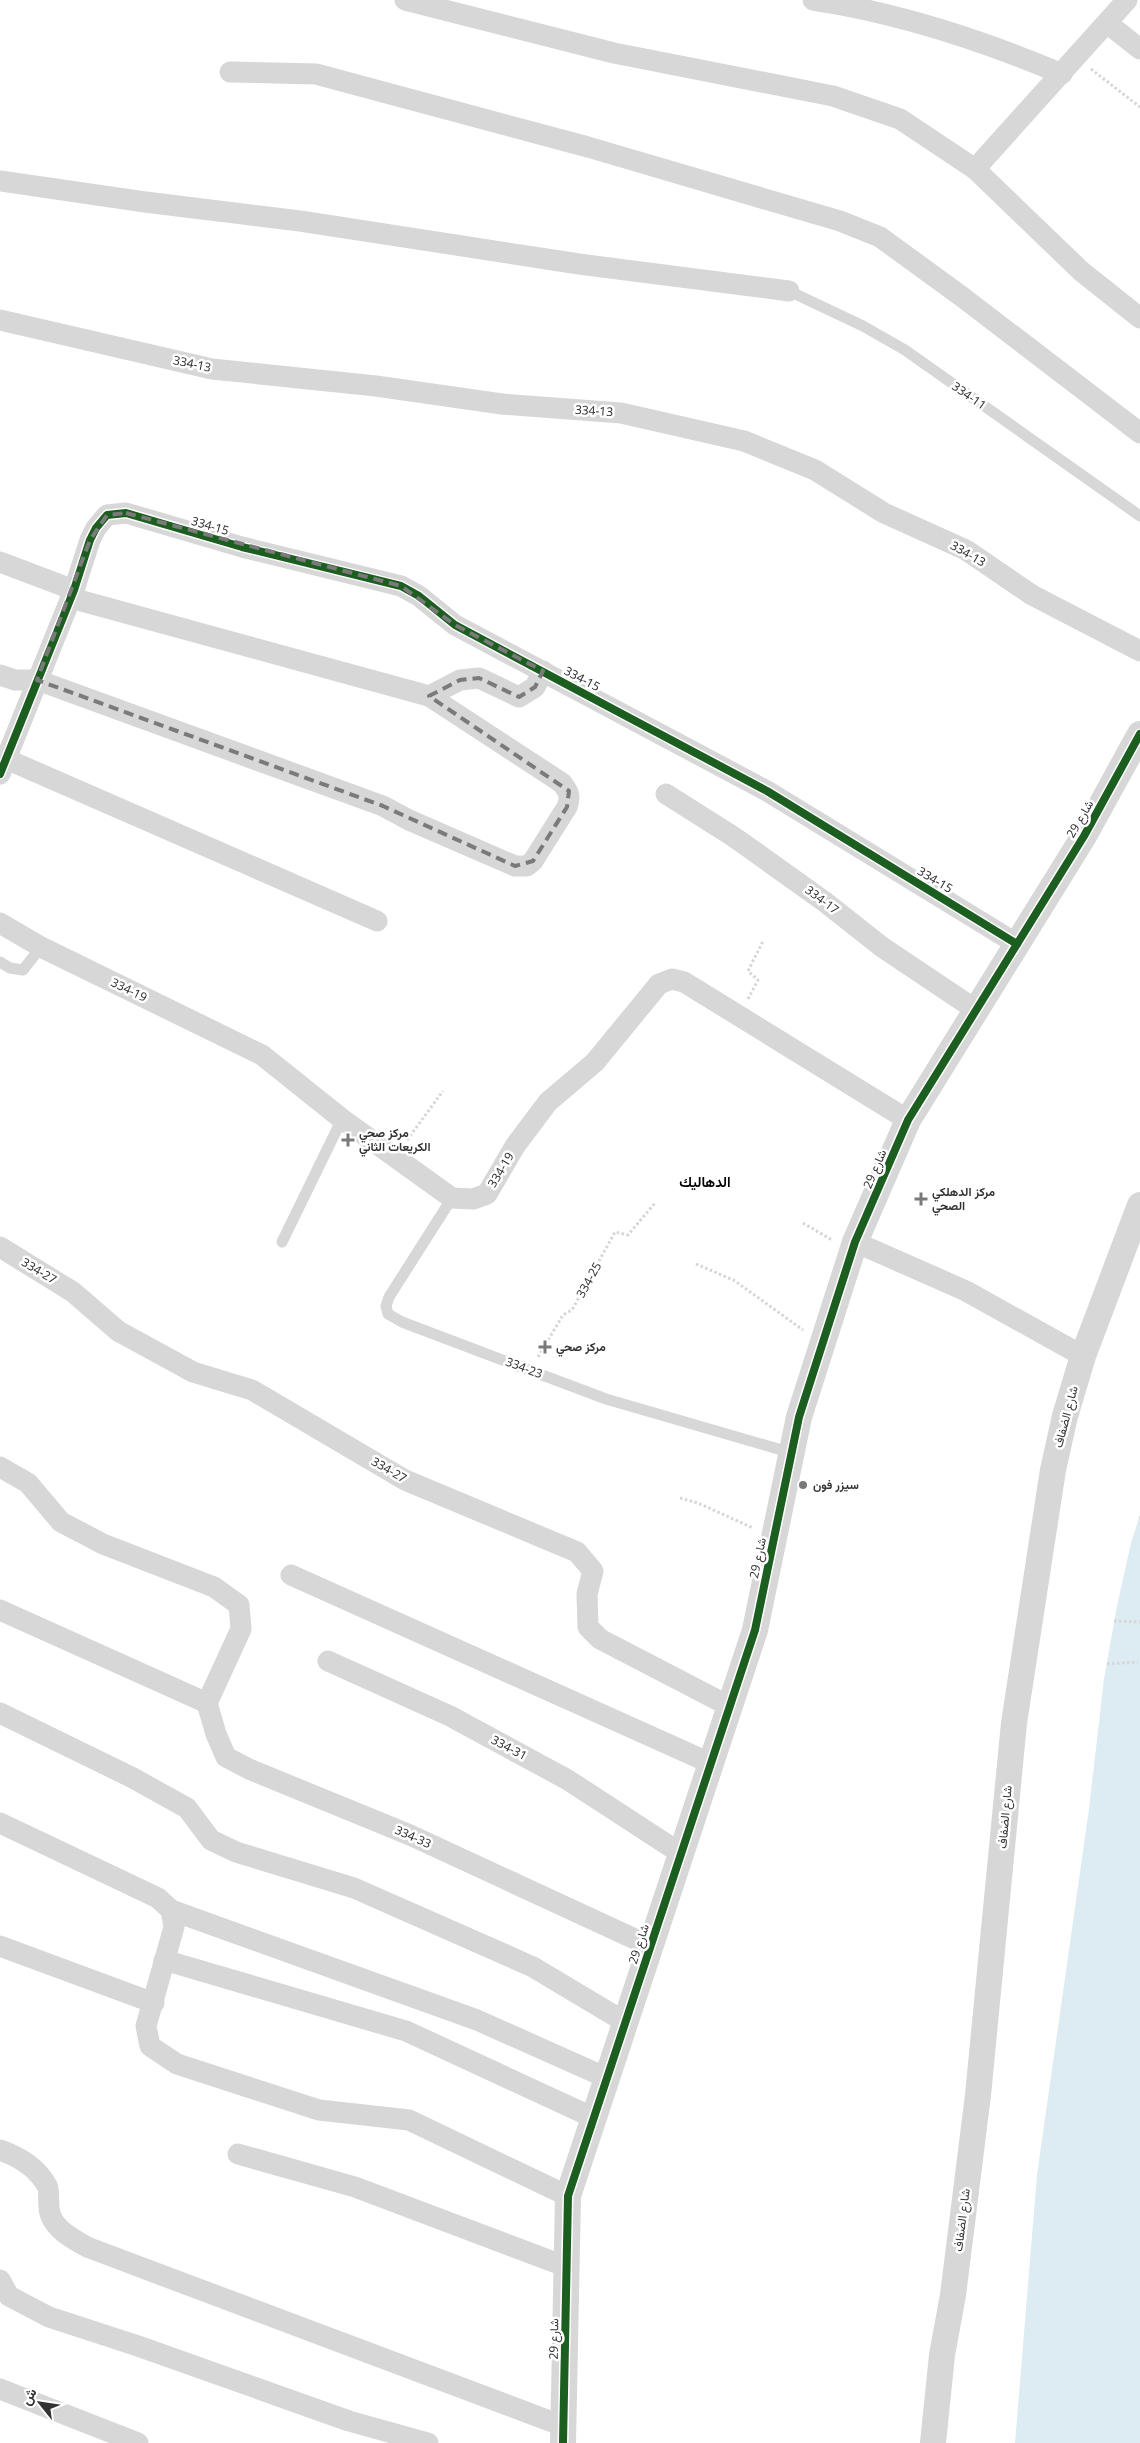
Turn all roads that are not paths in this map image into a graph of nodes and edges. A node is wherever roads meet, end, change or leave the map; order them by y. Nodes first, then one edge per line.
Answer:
1 (405, 0) edge
2 (813, 0) edge
3 (1127, 0) edge
4 (1107, 23) junction
5 (1140, 49) edge
6 (230, 72) dead end
7 (1062, 74) junction
8 (975, 170) junction
9 (0, 182) edge
10 (789, 291) joint
11 (1140, 318) edge
12 (0, 320) edge
13 (1140, 433) edge
14 (1140, 516) edge
15 (0, 562) edge
16 (73, 594) junction
17 (1140, 651) edge
18 (543, 671) junction
19 (0, 675) edge
20 (37, 680) junction
21 (429, 696) junction
22 (1140, 734) edge
23 (3, 766) edge
24 (666, 794) dead end
25 (377, 921) dead end
26 (0, 923) edge
27 (1017, 944) junction
28 (41, 946) junction
29 (0, 962) edge
30 (976, 1010) junction
31 (342, 1120) junction
32 (908, 1120) junction
33 (452, 1198) junction
34 (1140, 1205) edge
35 (282, 1242) dead end
36 (0, 1247) edge
37 (854, 1247) junction
38 (1082, 1356) junction
39 (792, 1453) junction
40 (0, 1468) edge
41 (291, 1575) dead end
42 (0, 1610) edge
43 (328, 1661) dead end
44 (207, 1703) junction
45 (729, 1706) junction
46 (0, 1713) edge
47 (710, 1763) junction
48 (0, 1823) edge
49 (680, 1853) junction
50 (170, 1910) junction
51 (0, 1946) edge
52 (650, 1946) junction
53 (164, 1960) junction
54 (154, 2003) junction
55 (625, 2022) junction
56 (607, 2078) junction
57 (594, 2118) junction
58 (0, 2150) edge
59 (238, 2154) dead end
60 (568, 2196) junction
61 (567, 2267) junction
62 (0, 2280) edge
63 (0, 2389) edge
64 (563, 2435) edge
65 (138, 2443) edge
66 (428, 2443) edge
67 (934, 2443) edge

1 - 8 street
2 - 7 street
3 - 4 street
4 - 5 street
4 - 7 street
6 - 13 street
7 - 8 street
8 - 11 street
9 - 10 street
10 - 14 lane, 334-11
12 - 17 street, 334-13
15 - 16 street
16 - 18 street, 334-15
16 - 20 street
16 - 21 street
18 - 21 street
18 - 27 street, 334-15
19 - 20 street
20 - 21 street
20 - 23 street
22 - 27 street, شارع 29
23 - 25 street
24 - 30 street, 334-17
26 - 28 street, 334-19
27 - 30 street, شارع 29
28 - 29 lane
28 - 31 street, 334-19
30 - 32 street, شارع 29
31 - 33 street, 334-19
31 - 35 lane
32 - 33 street, 334-19
32 - 37 street, شارع 29
33 - 39 lane, 334-23
34 - 38 street, شارع الضفاف
36 - 45 street, 334-27
37 - 38 street
37 - 39 street, شارع 29
38 - 67 street, شارع الضفاف
39 - 45 street, شارع 29
40 - 44 street
41 - 47 street
42 - 44 street
43 - 49 street, 334-31
44 - 52 street, 334-33
45 - 47 street, شارع 29
46 - 55 street
47 - 49 street, شارع 29
48 - 50 street
49 - 52 street, شارع 29
50 - 53 street
50 - 56 street
51 - 54 street
52 - 55 street, شارع 29
53 - 54 street
53 - 57 street
54 - 60 street
55 - 56 street, شارع 29
56 - 57 street, شارع 29
57 - 60 street, شارع 29
58 - 64 street
59 - 61 street
60 - 61 street, شارع 29
61 - 64 street, شارع 29
62 - 66 street
63 - 65 street

